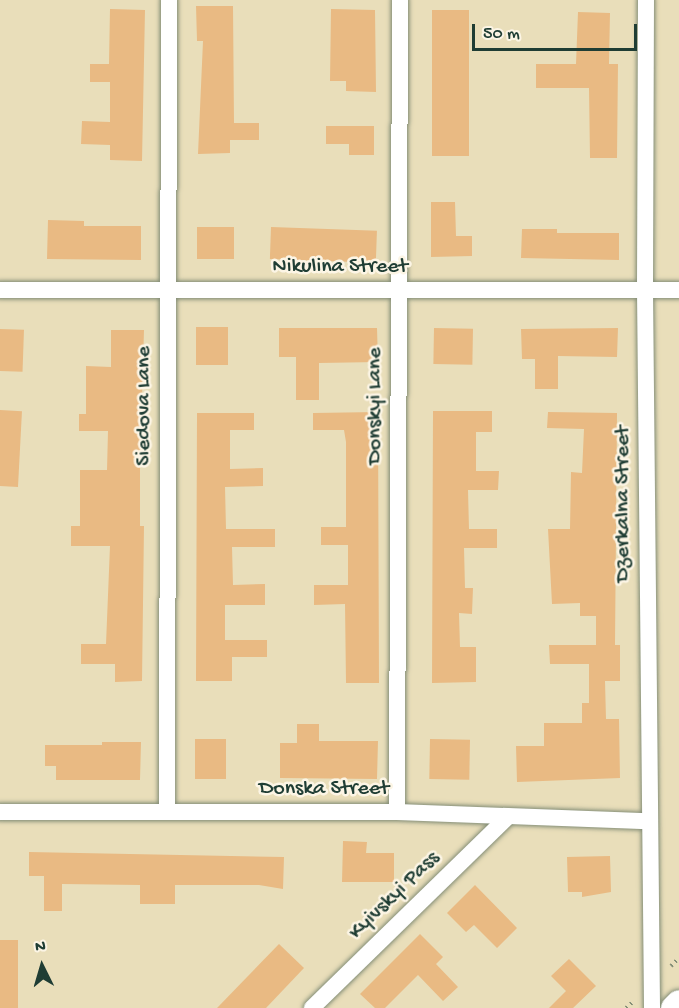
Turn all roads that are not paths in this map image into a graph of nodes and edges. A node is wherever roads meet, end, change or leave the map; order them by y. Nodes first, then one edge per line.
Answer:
1 (169, 0) edge
2 (400, 0) edge
3 (646, 0) edge
4 (0, 290) edge
5 (645, 290) junction
6 (679, 290) edge
7 (168, 291) junction
8 (399, 291) junction
9 (0, 812) edge
10 (167, 812) junction
11 (397, 812) junction
12 (508, 817) junction
13 (648, 821) junction
14 (679, 1002) edge
15 (312, 1008) edge
16 (652, 1008) edge
17 (673, 1008) edge

1 - 7 street, Siedova Lane
2 - 8 street, Donskyi Lane
3 - 5 street, Dzerkalna Street
4 - 7 street, Nikulina Street
5 - 6 street, Nikulina Street
5 - 8 street, Nikulina Street
5 - 13 street, Dzerkalna Street
7 - 8 street, Nikulina Street
7 - 10 street, Siedova Lane
8 - 11 street, Donskyi Lane
9 - 10 street, Donska Street
10 - 11 street, Donska Street
11 - 12 street, Donska Street
12 - 13 street, Donska Street
12 - 15 street, Kyivskyi Pass
13 - 16 street, Dzerkalna Street
14 - 17 main road

